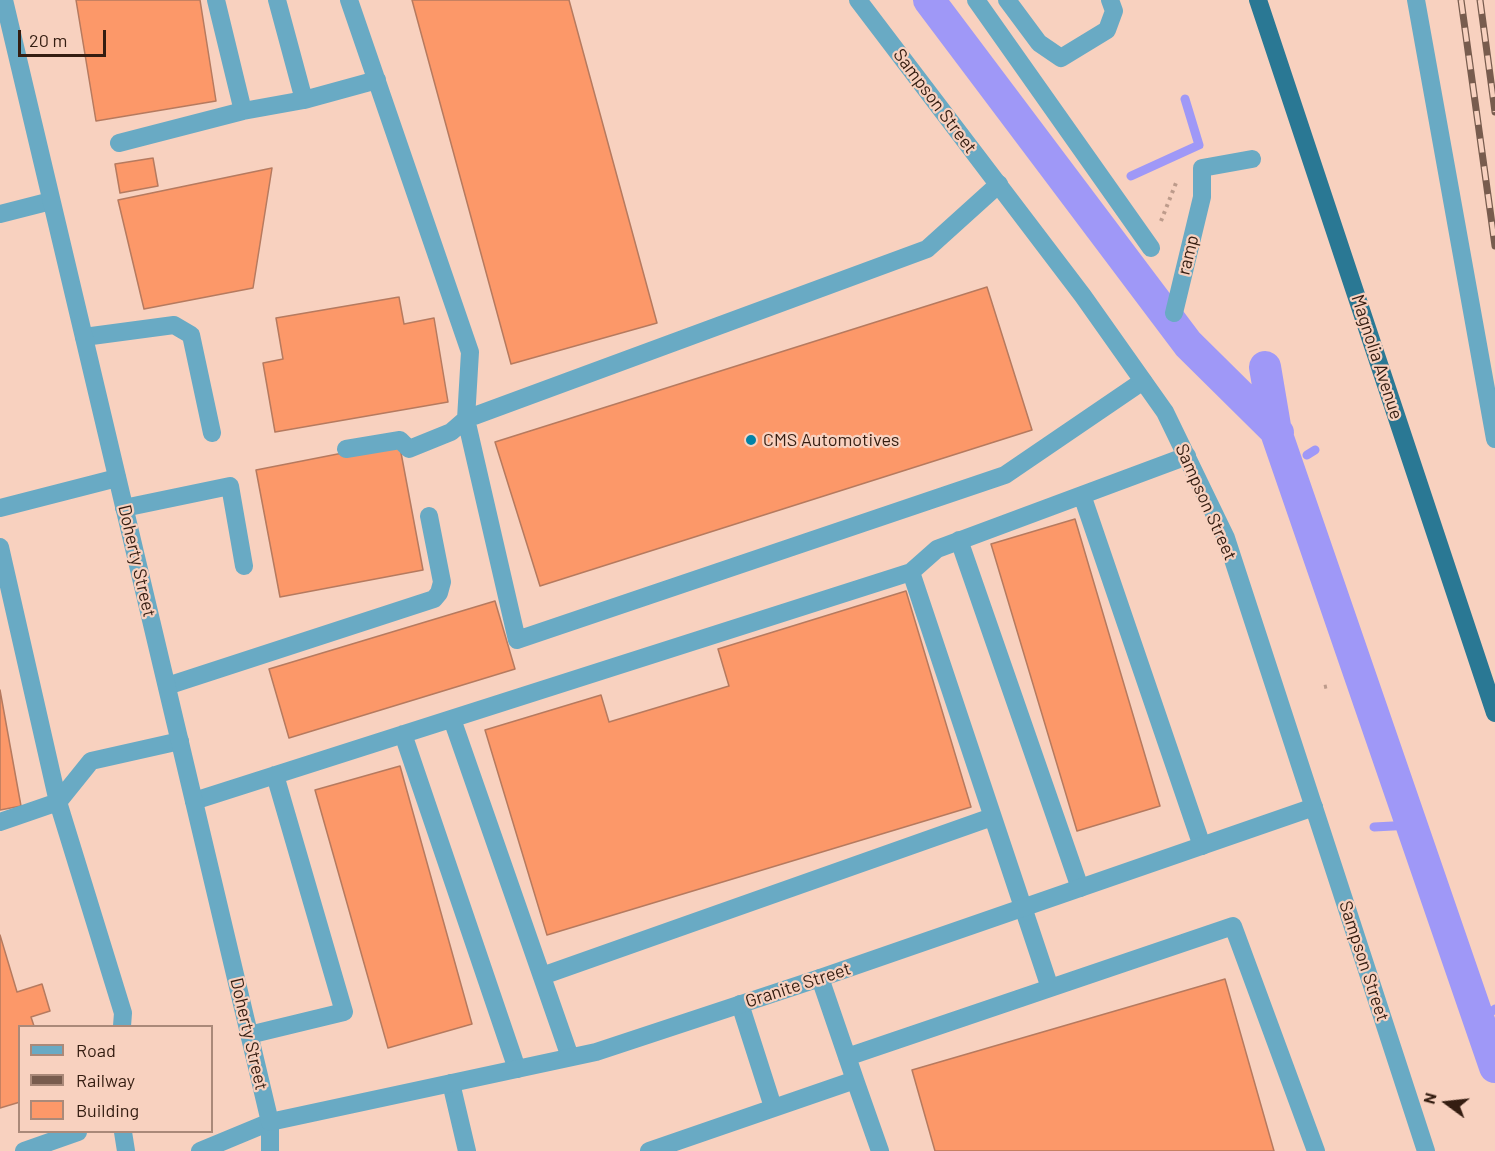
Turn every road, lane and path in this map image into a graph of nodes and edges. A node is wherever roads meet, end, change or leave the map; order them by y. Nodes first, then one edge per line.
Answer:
1 (4, 0) edge
2 (216, 0) edge
3 (278, 0) edge
4 (349, 0) edge
5 (858, 0) edge
6 (976, 0) edge
7 (1007, 0) edge
8 (1110, 0) edge
9 (1258, 0) edge
10 (1416, 0) edge
11 (376, 80) junction
12 (304, 100) junction
13 (243, 111) junction
14 (119, 143) dead end
15 (1252, 159) dead end
16 (1202, 168) junction
17 (999, 184) junction
18 (51, 201) junction
19 (0, 214) edge
20 (1151, 248) joint
21 (1174, 313) dead end
22 (84, 338) junction
23 (1143, 381) junction
24 (466, 419) junction
25 (212, 433) dead end
26 (1495, 440) edge
27 (346, 449) dead end
28 (1186, 456) junction
29 (117, 478) junction
30 (1082, 495) junction
31 (0, 508) edge
32 (124, 508) junction
33 (429, 516) dead end
34 (959, 540) junction
35 (0, 547) edge
36 (244, 566) dead end
37 (911, 572) junction
38 (167, 686) junction
39 (1495, 713) edge
40 (452, 719) junction
41 (403, 734) junction
42 (180, 741) junction
43 (275, 775) junction
44 (194, 801) junction
45 (58, 802) junction
46 (1314, 807) junction
47 (992, 817) junction
48 (0, 822) edge
49 (1202, 846) junction
50 (1080, 888) junction
51 (1022, 908) junction
52 (542, 976) junction
53 (820, 978) junction
54 (1050, 988) junction
55 (740, 1004) junction
56 (122, 1025) edge
57 (249, 1035) junction
58 (847, 1057) junction
59 (570, 1058) junction
60 (517, 1069) junction
61 (855, 1080) junction
62 (451, 1083) junction
63 (773, 1107) junction
64 (270, 1122) junction
65 (73, 1133) edge
66 (123, 1133) edge
67 (24, 1151) edge
68 (126, 1151) edge
69 (200, 1151) edge
70 (270, 1151) edge
71 (467, 1151) edge
72 (649, 1151) edge
73 (880, 1151) edge
74 (1316, 1151) edge
75 (1426, 1151) edge

1 - 18 street, Doherty Street
2 - 13 street
3 - 12 street
4 - 11 street
5 - 17 street, Sampson Street
6 - 20 street
7 - 8 street
9 - 39 main road, Magnolia Avenue, bridge
10 - 26 street
11 - 12 street
11 - 24 street
12 - 13 street
13 - 14 street
15 - 16 street
16 - 20 path
16 - 21 street, ramp
17 - 23 street, Sampson Street
17 - 24 street
18 - 19 street
18 - 22 street, Doherty Street
22 - 25 street
22 - 29 street, Doherty Street
23 - 24 street
23 - 28 street, Sampson Street
24 - 27 street
28 - 30 street
28 - 46 street, Sampson Street
29 - 31 street
29 - 32 street, Doherty Street
30 - 34 street
30 - 49 street
32 - 36 street
32 - 38 street, Doherty Street
33 - 38 street
34 - 37 street
34 - 50 street
35 - 45 street
37 - 40 street
37 - 47 street
38 - 42 street, Doherty Street
40 - 41 street
40 - 52 street
41 - 43 street
41 - 60 street
42 - 44 street, Doherty Street
42 - 45 street
43 - 44 street
43 - 57 street
44 - 57 street, Doherty Street
45 - 48 street
45 - 56 street
46 - 49 street, Granite Street
46 - 75 street, Sampson Street
47 - 51 street
47 - 52 street
49 - 50 street, Granite Street
50 - 51 street, Granite Street
51 - 53 street, Granite Street
51 - 54 street
52 - 59 street
53 - 55 street, Granite Street
53 - 58 street
54 - 58 street
54 - 74 street
55 - 59 street, Granite Street
55 - 63 street
57 - 64 street, Doherty Street
58 - 61 street
59 - 60 street, Granite Street
60 - 62 street, Granite Street
61 - 63 street
61 - 73 street
62 - 64 street, Granite Street
62 - 71 street
63 - 72 street
64 - 69 street, Granite Street
64 - 70 street, Doherty Street
65 - 67 street
66 - 68 street

